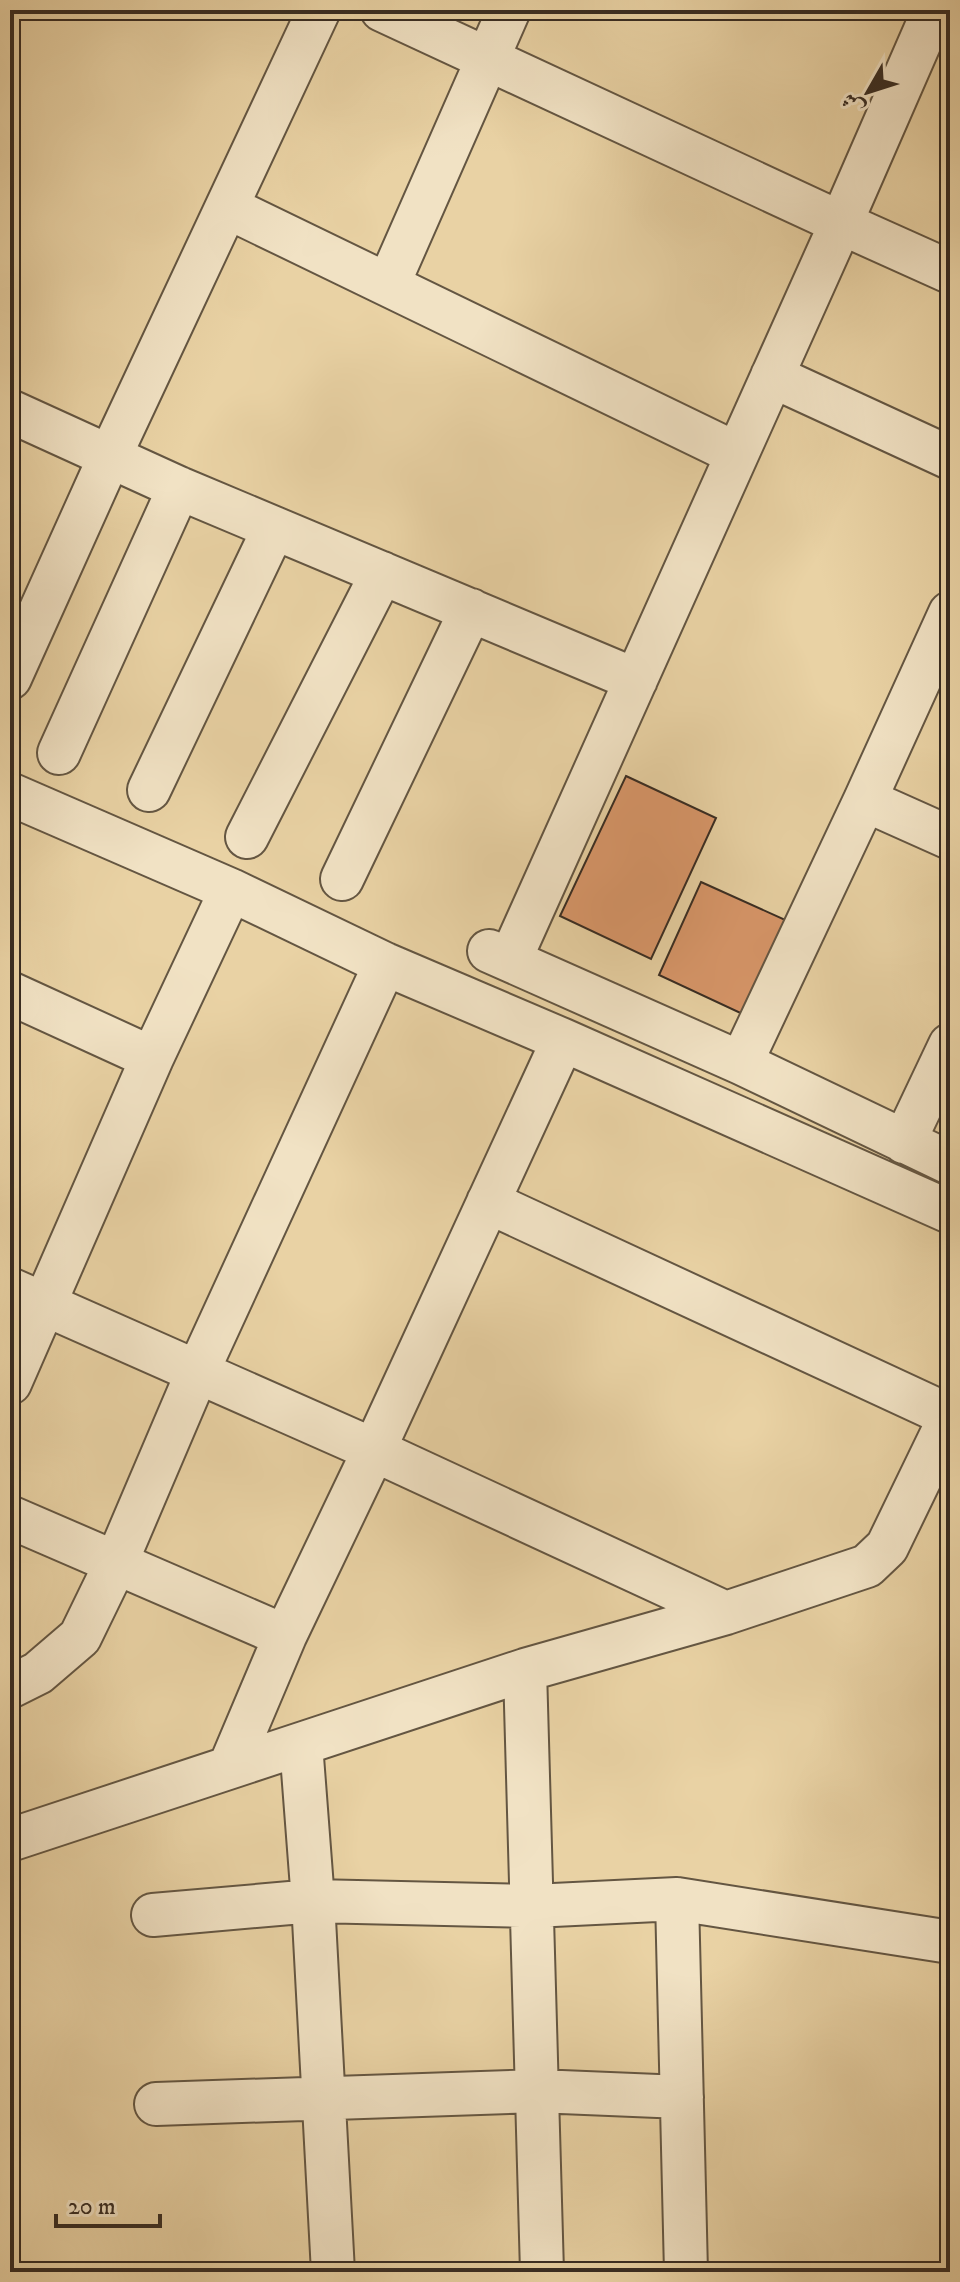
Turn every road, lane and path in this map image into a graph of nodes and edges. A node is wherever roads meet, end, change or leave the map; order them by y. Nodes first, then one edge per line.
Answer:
1 (319, 10) edge
2 (382, 10) edge
3 (509, 10) edge
4 (934, 10) edge
5 (488, 58) junction
6 (227, 207) junction
7 (841, 223) junction
8 (950, 272) edge
9 (388, 285) junction
10 (772, 376) junction
11 (10, 411) edge
12 (737, 454) junction
13 (110, 456) junction
14 (950, 458) edge
15 (179, 488) junction
16 (274, 528) junction
17 (382, 573) junction
18 (471, 610) junction
19 (950, 613) edge
20 (10, 678) edge
21 (636, 680) junction
22 (59, 753) dead end
23 (149, 790) dead end
24 (10, 794) edge
25 (865, 800) junction
26 (247, 837) dead end
27 (950, 838) edge
28 (342, 879) dead end
29 (231, 890) junction
30 (385, 964) junction
31 (10, 993) edge
32 (563, 1040) junction
33 (950, 1045) edge
34 (152, 1058) junction
35 (741, 1063) junction
36 (904, 1142) junction
37 (950, 1163) edge
38 (488, 1202) junction
39 (950, 1212) edge
40 (28, 1297) edge
41 (197, 1373) junction
42 (10, 1383) edge
43 (950, 1417) edge
44 (374, 1450) junction
45 (10, 1517) edge
46 (116, 1563) junction
47 (726, 1613) junction
48 (285, 1636) junction
49 (525, 1670) junction
50 (10, 1687) edge
51 (301, 1744) junction
52 (230, 1766) junction
53 (10, 1840) edge
54 (677, 1899) junction
55 (313, 1901) junction
56 (533, 1906) junction
57 (153, 1915) dead end
58 (950, 1942) edge
59 (537, 2091) junction
60 (682, 2097) junction
61 (323, 2098) junction
62 (156, 2104) dead end
63 (333, 2272) edge
64 (542, 2272) edge
65 (686, 2272) edge

1 - 6 street
2 - 5 street
3 - 5 street
4 - 7 street
5 - 7 street
5 - 9 street
6 - 9 street
6 - 13 street
7 - 8 street
7 - 10 street
9 - 12 street
10 - 12 street
10 - 14 street
11 - 13 street
12 - 21 street
13 - 15 street
13 - 20 street
15 - 16 street
15 - 22 street
16 - 17 street
16 - 23 street
17 - 18 street
17 - 26 street
18 - 21 street
18 - 28 street
19 - 25 street
21 - 35 street
24 - 29 street
25 - 27 street
25 - 35 street
29 - 30 street
29 - 34 street
30 - 32 street
30 - 41 street
31 - 34 street
32 - 38 street
32 - 39 street
33 - 36 street
34 - 40 street
35 - 36 street
36 - 37 street
38 - 43 street
38 - 44 street
40 - 41 street
40 - 42 street
41 - 44 street
41 - 46 street
43 - 47 street
44 - 47 street
44 - 48 street
45 - 46 street
46 - 48 street
46 - 50 street
47 - 49 street
48 - 52 street
49 - 51 street
49 - 56 street
51 - 52 street
51 - 55 street
52 - 53 street
54 - 56 street
54 - 58 street
54 - 60 street
55 - 56 street
55 - 57 street
55 - 61 street
56 - 59 street
59 - 60 street
59 - 61 street
59 - 64 street
60 - 65 street
61 - 62 street
61 - 63 street

